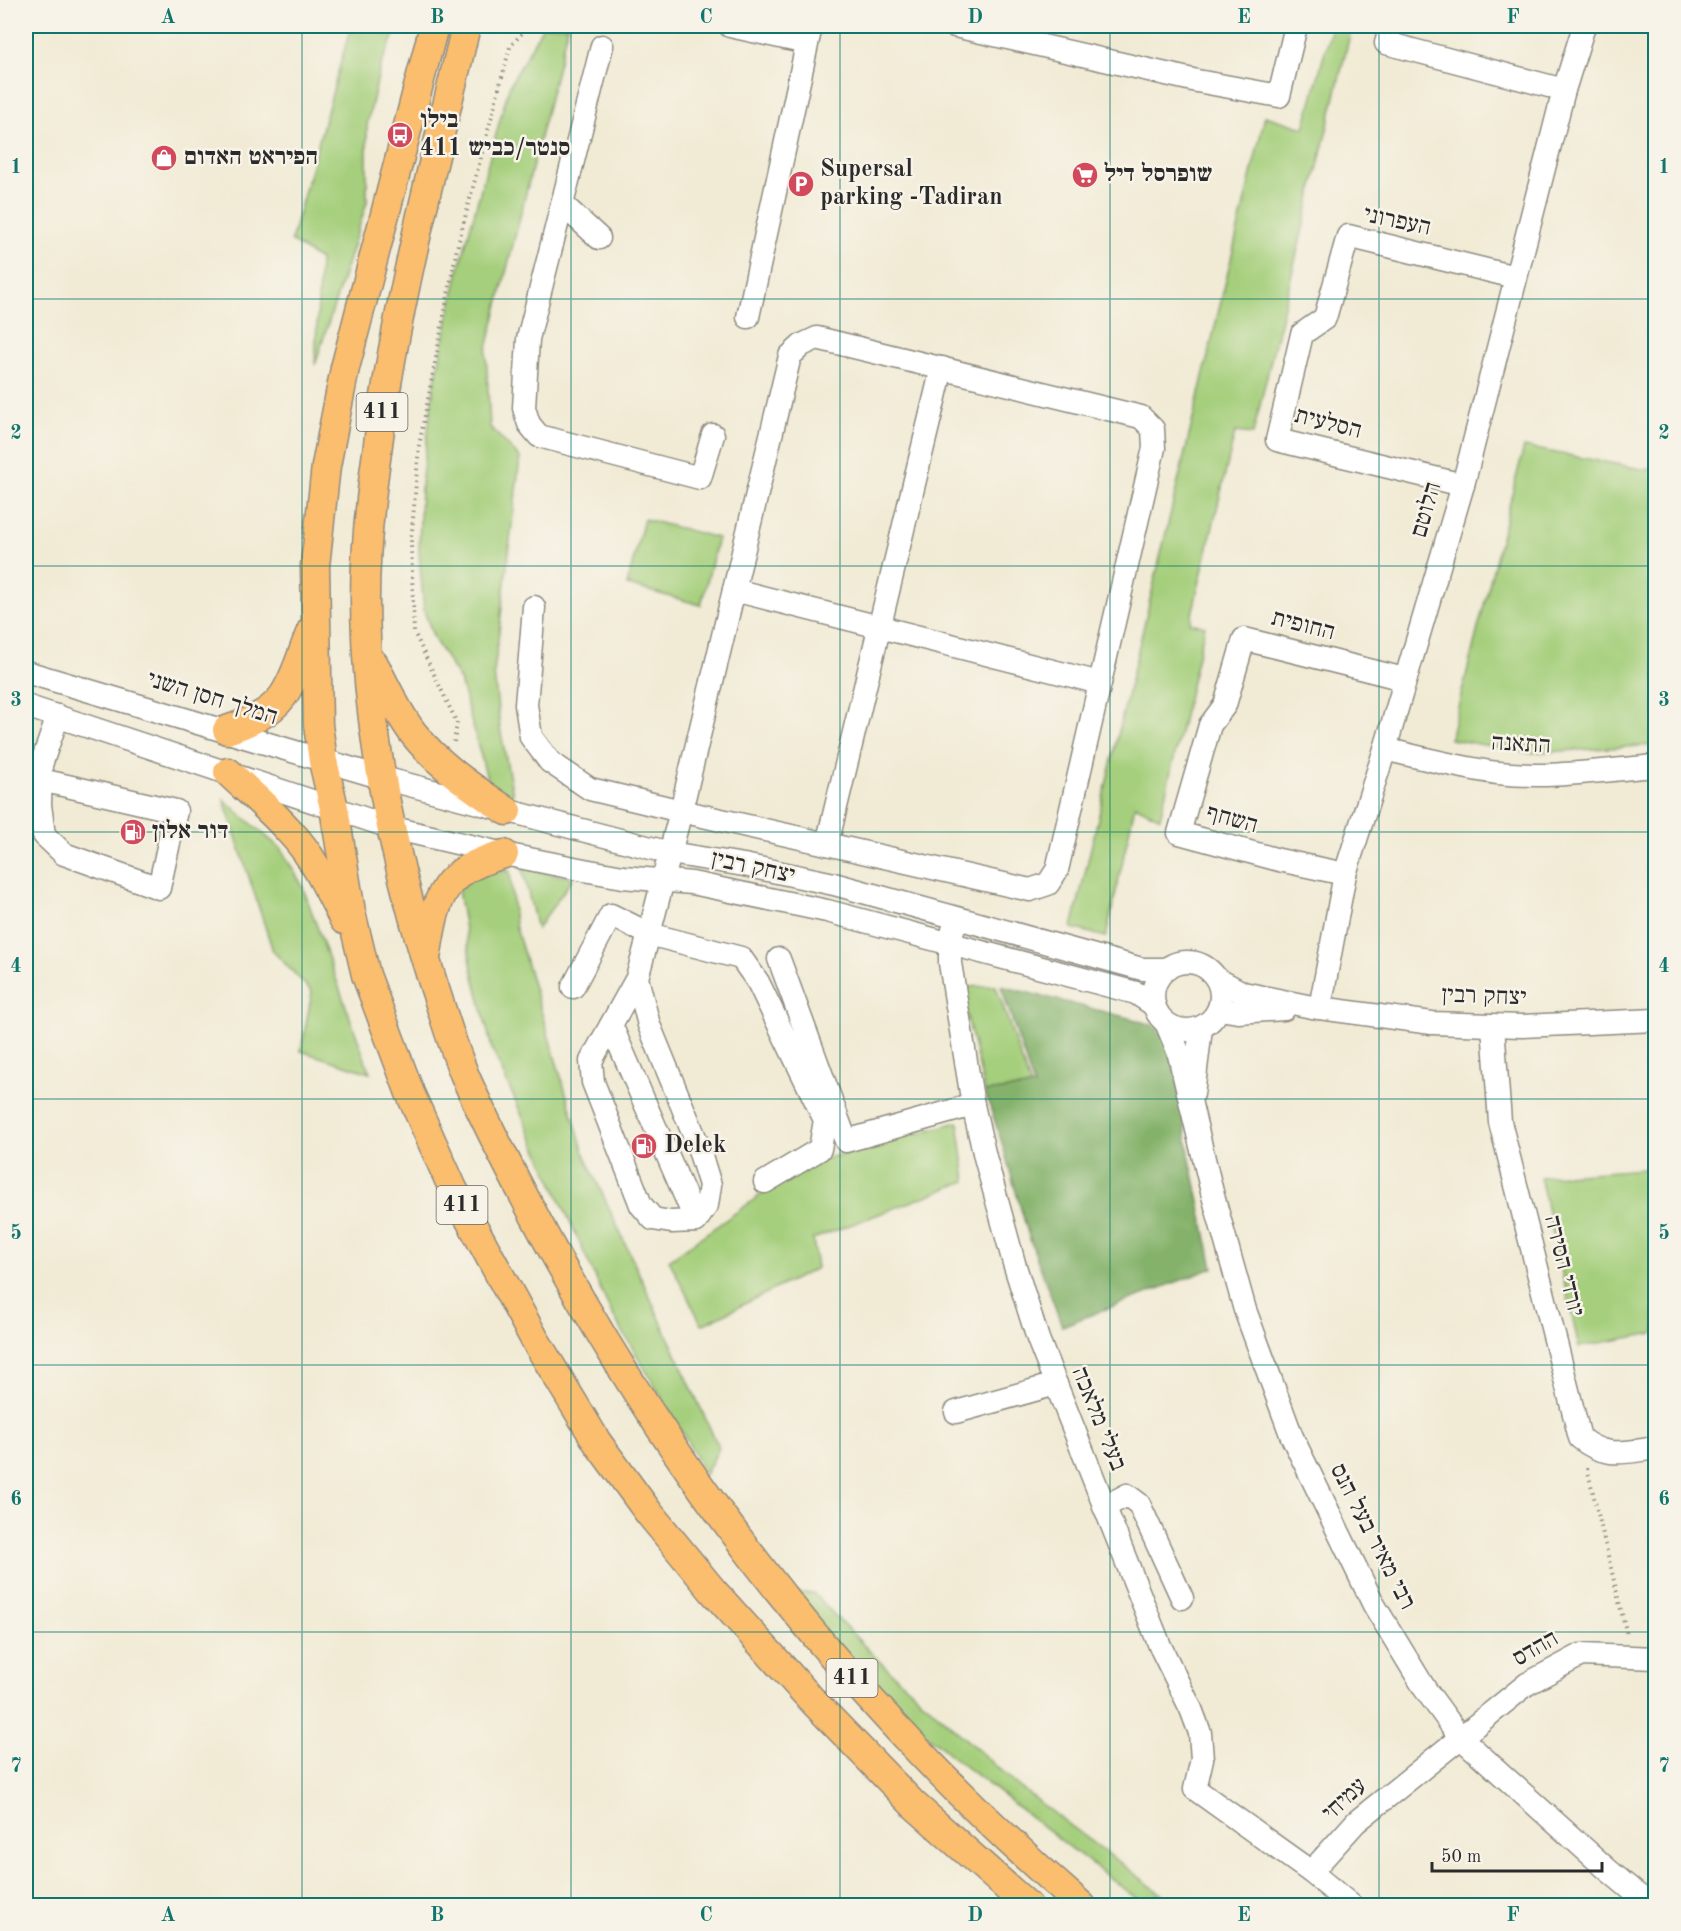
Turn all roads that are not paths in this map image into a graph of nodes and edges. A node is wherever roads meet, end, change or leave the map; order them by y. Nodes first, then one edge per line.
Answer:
1 (434, 26) edge
2 (476, 26) edge
3 (730, 26) edge
4 (955, 26) edge
5 (1296, 26) edge
6 (1391, 26) edge
7 (1584, 26) edge
8 (809, 34) edge
9 (463, 39) edge
10 (602, 46) dead end
11 (1564, 90) junction
12 (562, 204) junction
13 (599, 238) dead end
14 (1515, 277) junction
15 (748, 317) dead end
16 (1325, 318) joint
17 (942, 368) junction
18 (712, 435) dead end
19 (1463, 485) junction
20 (734, 590) junction
21 (534, 607) dead end
22 (316, 621) junction
23 (879, 627) junction
24 (368, 651) junction
25 (26, 672) edge
26 (1404, 679) junction
27 (1100, 683) junction
28 (26, 706) edge
29 (58, 716) junction
30 (1210, 725) joint
31 (227, 730) junction
32 (1385, 749) junction
33 (323, 761) junction
34 (1656, 766) edge
35 (228, 772) junction
36 (383, 778) junction
37 (40, 780) junction
38 (334, 808) junction
39 (507, 811) junction
40 (681, 811) junction
41 (393, 828) junction
42 (826, 844) junction
43 (670, 853) junction
44 (504, 854) junction
45 (1345, 874) junction
46 (662, 881) junction
47 (956, 917) junction
48 (649, 934) junction
49 (950, 945) junction
50 (360, 952) junction
51 (779, 959) dead end
52 (426, 961) junction
53 (1167, 969) junction
54 (637, 978) junction
55 (1217, 979) junction
56 (573, 987) dead end
57 (1154, 1005) junction
58 (1316, 1008) junction
59 (1220, 1009) junction
60 (1656, 1020) edge
61 (611, 1025) junction
62 (1167, 1025) junction
63 (1493, 1026) junction
64 (1201, 1028) junction
65 (1192, 1104) junction
66 (973, 1105) junction
67 (765, 1182) dead end
68 (696, 1221) junction
69 (1056, 1384) junction
70 (956, 1412) dead end
71 (1656, 1448) edge
72 (1104, 1507) junction
73 (1182, 1598) dead end
74 (1656, 1659) edge
75 (1460, 1737) junction
76 (1311, 1872) junction
77 (1028, 1905) edge
78 (1082, 1905) edge
79 (1352, 1905) edge
80 (1651, 1905) edge

1 - 22 main road, 411
2 - 9 street
3 - 8 street
4 - 5 street
6 - 11 street
7 - 11 street, הלוטם
8 - 15 street
9 - 24 main road, 411
10 - 12 street
11 - 14 street, הלוטם
12 - 13 street
12 - 18 street
14 - 16 street, העפרוני
14 - 19 street, הלוטם
16 - 19 street, הסלעית
17 - 20 street
17 - 23 street
17 - 27 street
19 - 26 street, הלוטם
20 - 23 street
20 - 40 street
21 - 40 street
22 - 31 main road
22 - 33 main road, 411
23 - 27 street
23 - 42 street
24 - 36 main road, 411
24 - 39 main road
25 - 31 street, המלך חסן השני
26 - 30 street, החופית
26 - 32 street, הלוטם
27 - 42 street
28 - 29 street
29 - 35 street
29 - 37 street
30 - 45 street, השחף
31 - 33 street, המלך חסן השני
32 - 34 street, התאנה
32 - 45 street, הלוטם
33 - 36 street, המלך חסן השני
33 - 38 main road, 411
35 - 38 street
35 - 50 main road
36 - 39 street, יצחק רבין
36 - 41 main road, 411
37 - 37 street
38 - 41 street, יצחק רבין
38 - 50 main road, 411
39 - 43 street, יצחק רבין
40 - 42 street
40 - 43 street
41 - 44 street, יצחק רבין
41 - 52 main road, 411
43 - 46 street
43 - 47 street, יצחק רבין
44 - 46 street, יצחק רבין
44 - 52 main road
45 - 58 street, הלוטם
46 - 48 street
46 - 49 street, יצחק רבין
47 - 49 street, בעלי מלאכה
47 - 53 street, יצחק רבין
48 - 54 street
48 - 56 street
48 - 67 street
49 - 57 street, יצחק רבין
49 - 66 street, בעלי מלאכה
50 - 77 main road, 411
51 - 66 street
52 - 78 main road, 411
53 - 55 street
53 - 57 street
54 - 61 street
54 - 68 street
55 - 58 street, יצחק רבין
55 - 59 street
57 - 62 street
58 - 59 street, יצחק רבין
58 - 63 street, יצחק רבין
59 - 64 street
60 - 63 street, יצחק רבין
61 - 68 street
61 - 68 street
62 - 64 street
62 - 65 street, רבי מאיר בעל הנס
63 - 71 street, יורדי הסירה
64 - 65 street, רבי מאיר בעל הנס
65 - 75 street, רבי מאיר בעל הנס
66 - 69 street, בעלי מלאכה
69 - 70 street
69 - 72 street, בעלי מלאכה
72 - 73 street
72 - 76 street, בעלי מלאכה
74 - 75 street, ההדס
75 - 76 street, עמיחי
75 - 80 street, רבי מאיר בעל הנס
76 - 79 street

